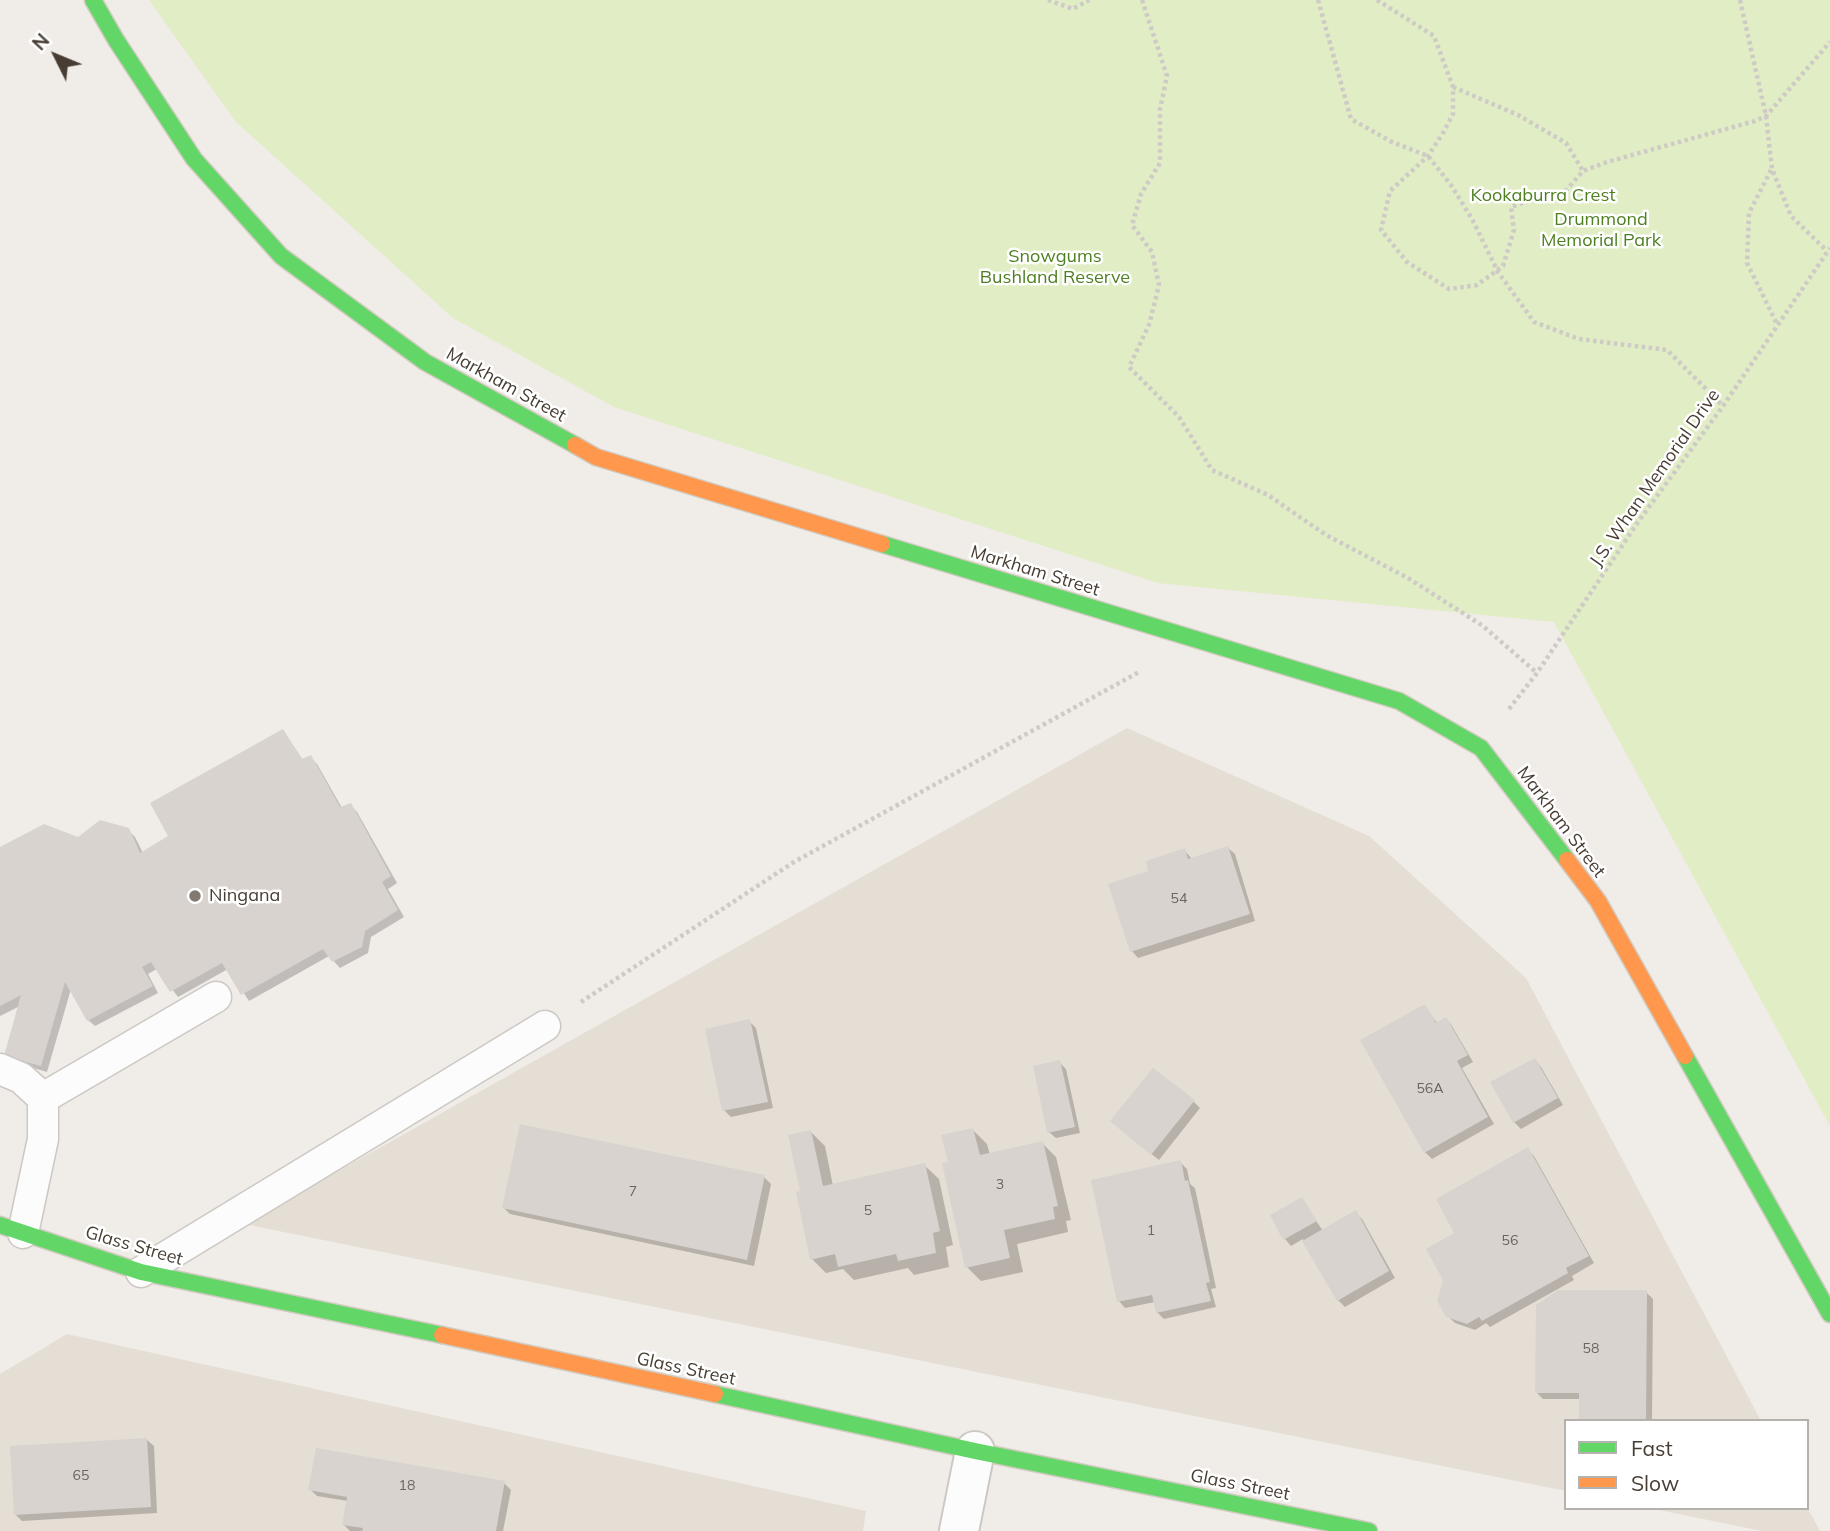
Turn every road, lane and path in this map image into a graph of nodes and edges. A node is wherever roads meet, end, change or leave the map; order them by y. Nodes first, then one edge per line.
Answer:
1 (93, 0) edge
2 (1048, 0) edge
3 (1089, 0) edge
4 (1142, 0) edge
5 (1318, 0) edge
6 (1377, 0) edge
7 (1740, 0) edge
8 (1830, 42) edge
9 (1452, 87) junction
10 (1766, 116) junction
11 (1428, 156) junction
12 (1772, 169) junction
13 (1583, 172) junction
14 (1828, 249) edge
15 (1498, 272) junction
16 (1778, 324) junction
17 (1723, 407) junction
18 (1537, 673) junction
19 (1134, 675) dead end
20 (1505, 714) dead end
21 (216, 998) dead end
22 (545, 1026) joint
23 (0, 1069) edge
24 (43, 1098) junction
25 (12, 1229) edge
26 (141, 1272) junction
27 (1830, 1314) edge
28 (975, 1451) junction
29 (959, 1531) edge
30 (1368, 1531) edge

1 - 27 street, Markham Street
2 - 3 path
4 - 18 path
5 - 11 path
6 - 9 path
7 - 10 path
8 - 10 path
9 - 11 path
9 - 13 path
10 - 12 path
10 - 13 path
11 - 15 path
11 - 15 path
12 - 14 path
12 - 16 path
13 - 15 path
14 - 16 path, J.S. Whan Memorial Drive
15 - 17 path
16 - 17 path, J.S. Whan Memorial Drive
17 - 18 path, J.S. Whan Memorial Drive
18 - 20 path, J.S. Whan Memorial Drive
19 - 22 path
21 - 24 lane
22 - 26 lane
23 - 24 lane
24 - 25 lane
25 - 26 street, Glass Street
26 - 28 street, Glass Street
28 - 29 street
28 - 30 street, Glass Street

